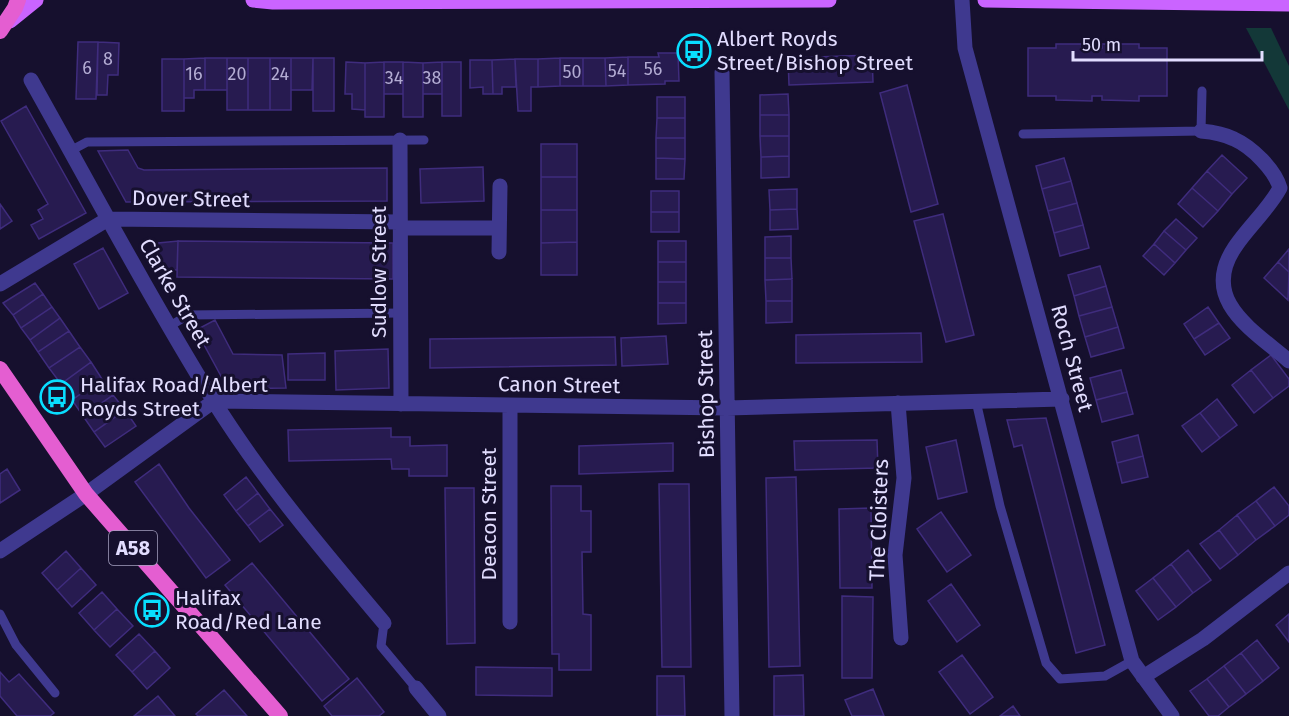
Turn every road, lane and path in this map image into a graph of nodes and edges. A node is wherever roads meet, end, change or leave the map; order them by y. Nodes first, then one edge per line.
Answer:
1 (18, 0) edge
2 (36, 0) edge
3 (254, 0) edge
4 (828, 0) edge
5 (962, 0) edge
6 (985, 0) edge
7 (1289, 4) edge
8 (0, 31) edge
9 (722, 72) dead end
10 (32, 80) dead end
11 (1202, 91) dead end
12 (1201, 131) junction
13 (1023, 134) dead end
14 (400, 140) junction
15 (424, 140) dead end
16 (70, 151) junction
17 (500, 186) dead end
18 (108, 219) junction
19 (400, 225) junction
20 (499, 228) junction
21 (499, 252) dead end
22 (0, 284) edge
23 (401, 313) junction
24 (170, 326) junction
25 (1289, 361) edge
26 (0, 369) edge
27 (1062, 399) junction
28 (214, 401) junction
29 (976, 401) junction
30 (898, 403) junction
31 (401, 404) junction
32 (510, 406) junction
33 (728, 408) junction
34 (86, 494) junction
35 (0, 551) edge
36 (1289, 573) edge
37 (0, 614) edge
38 (510, 622) dead end
39 (384, 623) joint
40 (901, 638) dead end
41 (1132, 661) junction
42 (1143, 677) junction
43 (416, 688) joint
44 (55, 693) dead end
45 (280, 716) edge
46 (439, 716) edge
47 (732, 716) edge
48 (1172, 716) edge

1 - 8 highway
2 - 8 main road
3 - 4 main road
5 - 27 street, Roch Street
6 - 7 main road
9 - 33 street, Bishop Street
10 - 16 street, Clarke Street
11 - 12 lane
12 - 13 lane
12 - 25 street
14 - 15 lane
14 - 16 lane
14 - 19 street, Sudlow Street
16 - 18 street, Clarke Street
17 - 20 street
18 - 19 street, Dover Street
18 - 22 street, Dover Street
18 - 24 street, Clarke Street
19 - 20 street, Dover Street
19 - 23 street, Sudlow Street
20 - 21 street
23 - 24 lane
23 - 31 street, Sudlow Street
24 - 28 street, Clarke Street
26 - 34 highway, A58
27 - 29 street, Canon Street
27 - 41 street, Roch Street
28 - 31 street, Canon Street
28 - 34 street
28 - 39 street, Clarke Street
29 - 30 street, Canon Street
29 - 41 lane
30 - 33 street, Canon Street
30 - 40 street, The Cloisters
31 - 32 street, Canon Street
32 - 33 street, Canon Street
32 - 38 street, Deacon Street
33 - 47 street, Bishop Street
34 - 35 street
34 - 45 highway, A58
36 - 42 street
37 - 44 lane
39 - 43 lane
41 - 42 street, Roch Street
42 - 48 street, Roch Street
43 - 46 street

